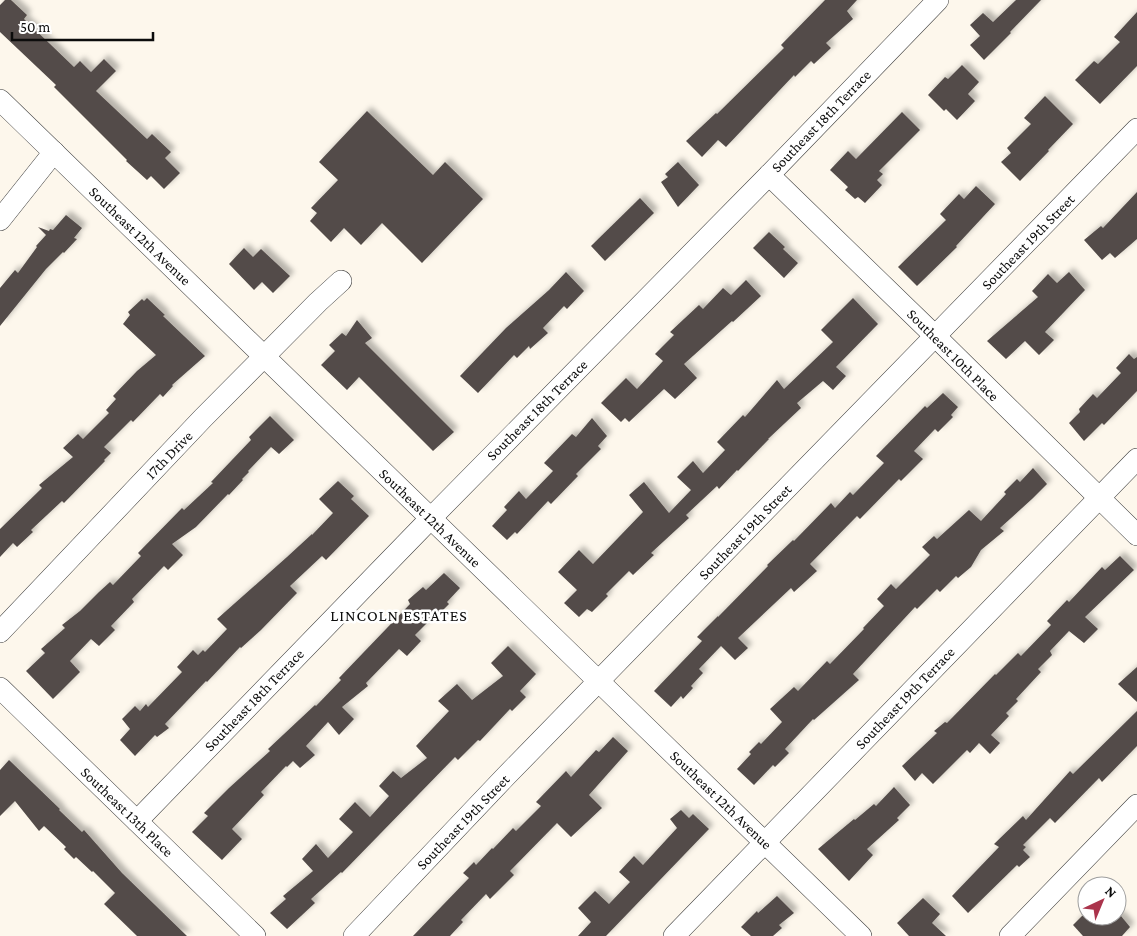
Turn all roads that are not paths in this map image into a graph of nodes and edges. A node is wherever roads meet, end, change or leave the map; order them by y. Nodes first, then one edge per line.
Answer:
1 (938, 0) edge
2 (0, 100) edge
3 (1137, 129) edge
4 (54, 152) junction
5 (769, 175) junction
6 (0, 220) edge
7 (341, 281) dead end
8 (935, 336) junction
9 (264, 357) junction
10 (1137, 459) edge
11 (1099, 499) junction
12 (430, 518) junction
13 (1137, 535) edge
14 (0, 632) edge
15 (599, 682) junction
16 (0, 688) edge
17 (1137, 805) edge
18 (137, 821) junction
19 (765, 843) junction
20 (255, 936) edge
21 (354, 936) edge
22 (674, 936) edge
23 (861, 936) edge
24 (1010, 936) edge

1 - 5 street, Southeast 18th Terrace
2 - 4 street, Southeast 12th Avenue
3 - 8 street, Southeast 19th Street
4 - 6 street
4 - 9 street, Southeast 12th Avenue
5 - 8 street, Southeast 10th Place
5 - 12 street, Southeast 18th Terrace
7 - 9 street, 17th Drive
8 - 11 street, Southeast 10th Place
8 - 15 street, Southeast 19th Street
9 - 12 street, Southeast 12th Avenue
9 - 14 street, 17th Drive
10 - 11 street, Southeast 19th Terrace
11 - 13 street, Southeast 10th Place
11 - 19 street, Southeast 19th Terrace
12 - 15 street, Southeast 12th Avenue
12 - 18 street, Southeast 18th Terrace
15 - 19 street, Southeast 12th Avenue
15 - 21 street, Southeast 19th Street
16 - 18 street, Southeast 13th Place
17 - 24 street
18 - 20 street, Southeast 13th Place
19 - 22 street, Southeast 19th Terrace
19 - 23 street, Southeast 12th Avenue

